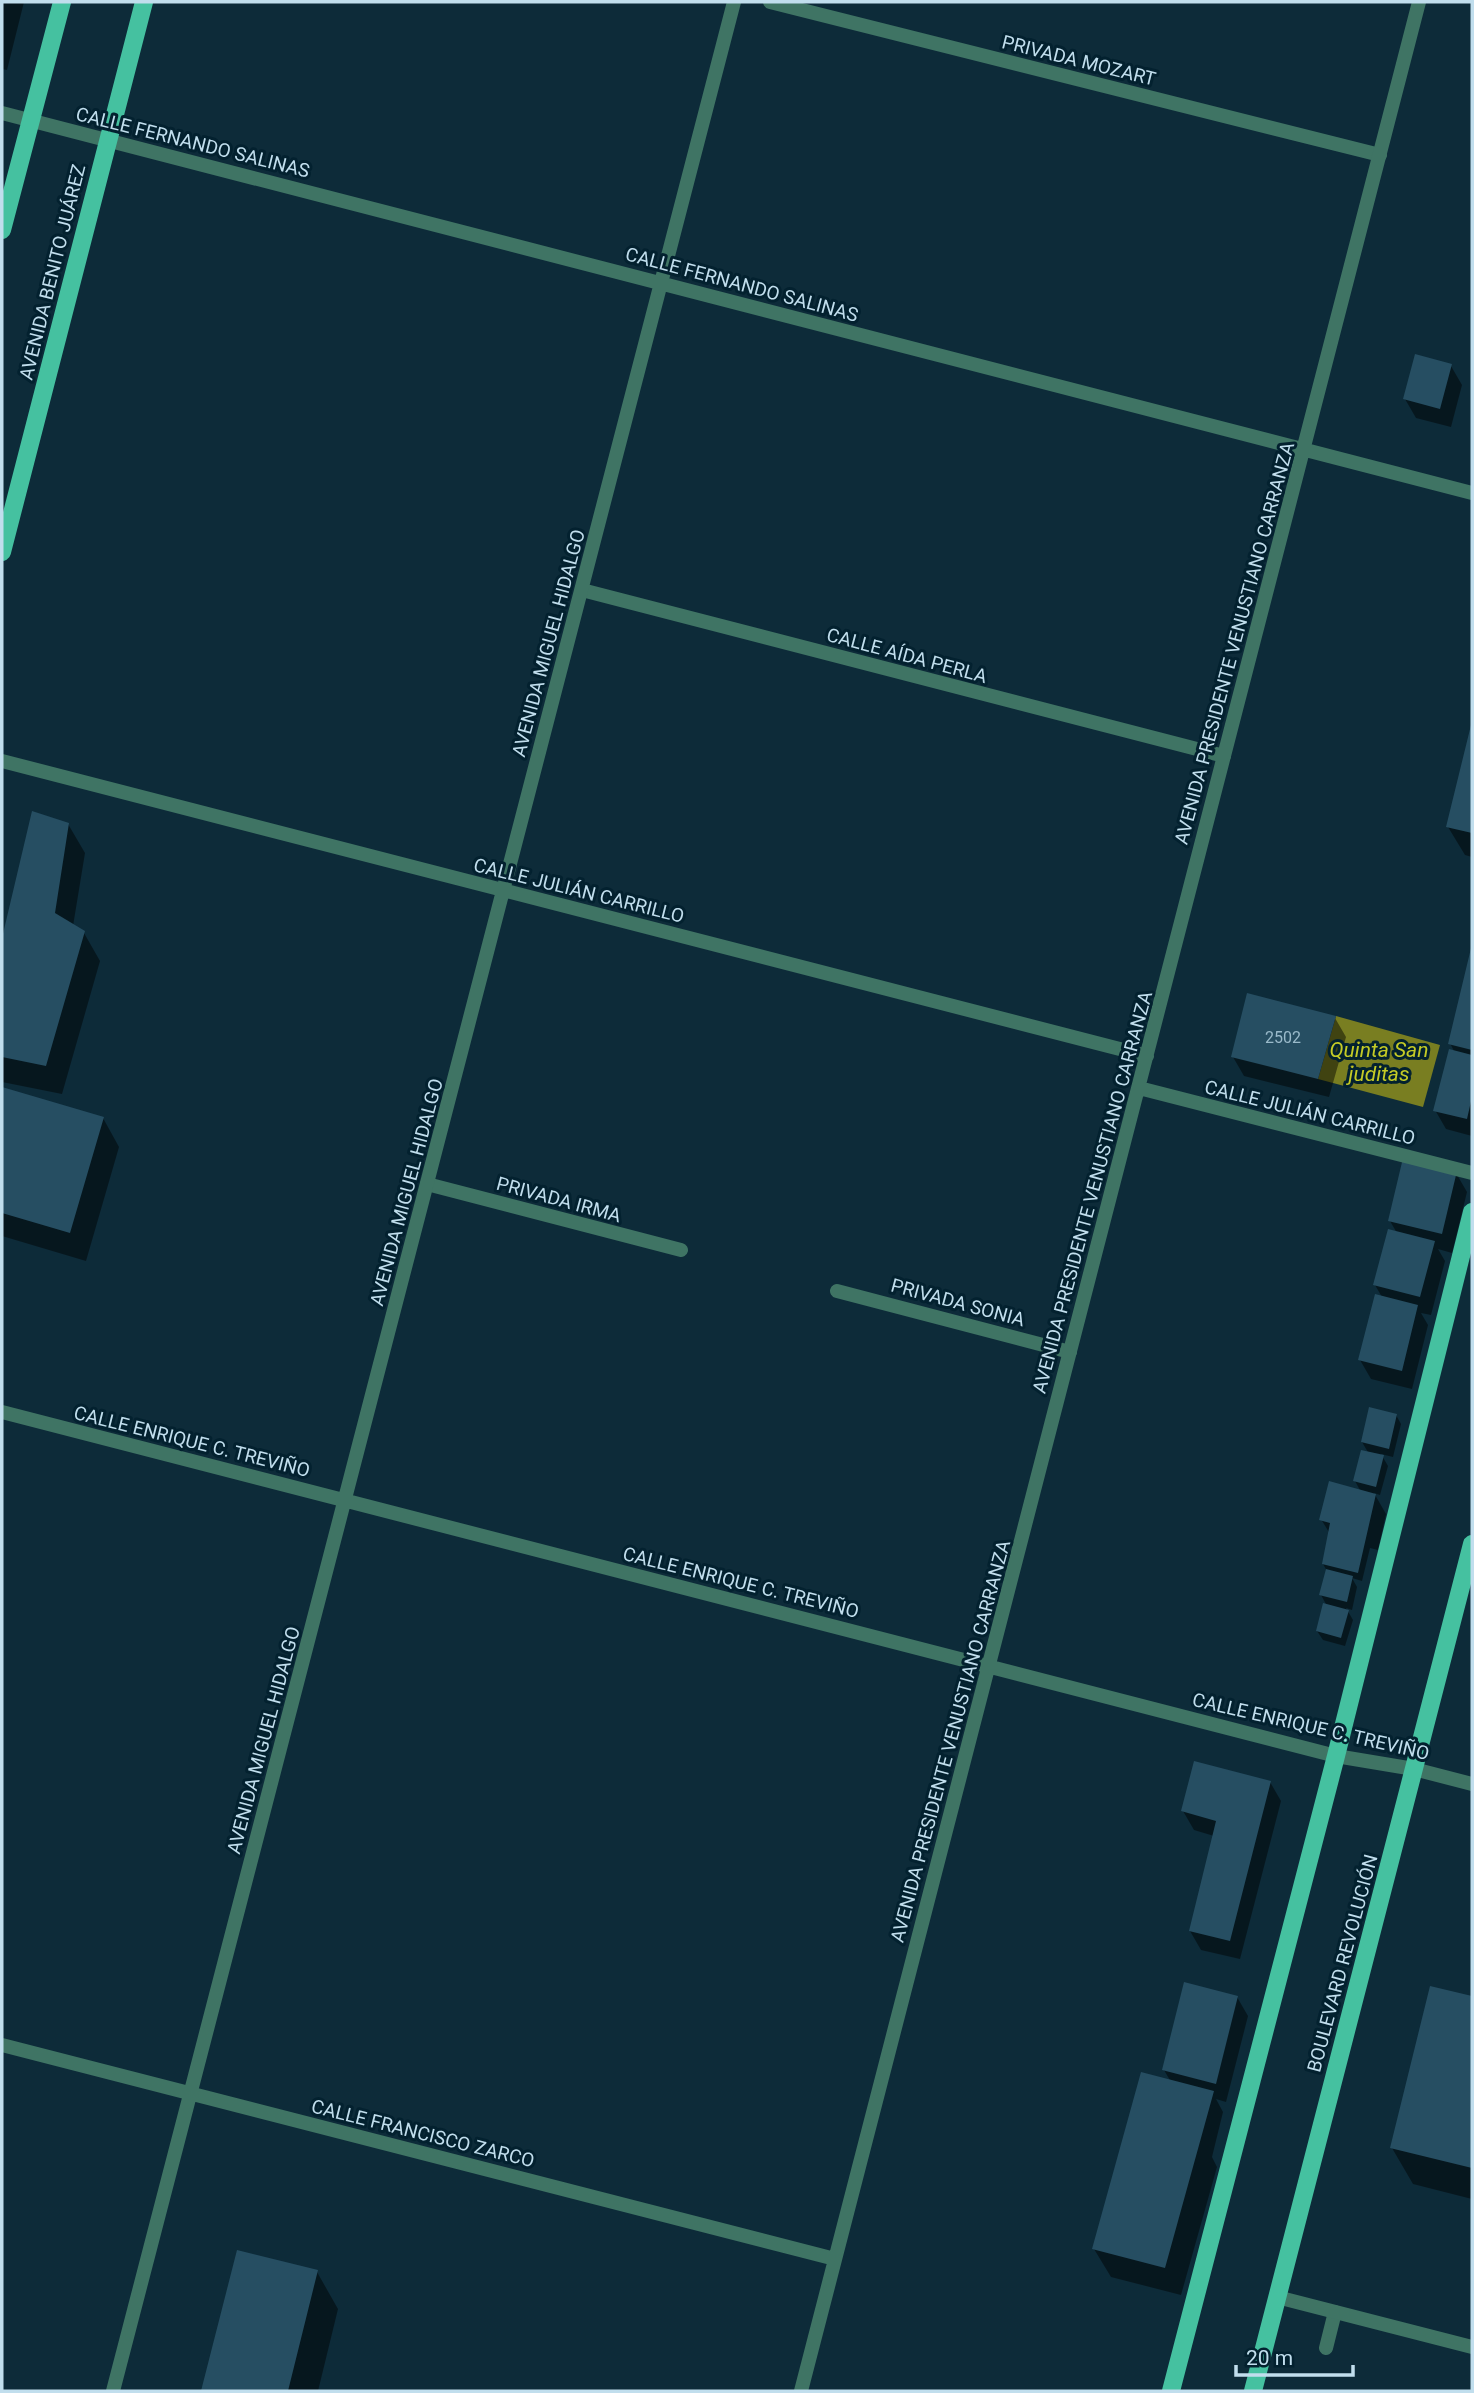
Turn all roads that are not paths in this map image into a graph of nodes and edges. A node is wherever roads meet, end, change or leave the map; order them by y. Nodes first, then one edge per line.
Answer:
1 (62, 2) edge
2 (144, 2) edge
3 (734, 2) edge
4 (770, 2) edge
5 (1419, 2) edge
6 (2, 113) edge
7 (30, 121) junction
8 (108, 141) junction
9 (1380, 155) junction
10 (2, 230) edge
11 (662, 283) junction
12 (1304, 450) junction
13 (1472, 493) edge
14 (2, 552) edge
15 (582, 590) junction
16 (1224, 756) junction
17 (2, 761) edge
18 (503, 890) junction
19 (1147, 1056) junction
20 (1139, 1088) junction
21 (1472, 1173) edge
22 (428, 1184) junction
23 (1472, 1212) edge
24 (681, 1250) dead end
25 (837, 1290) dead end
26 (1070, 1352) junction
27 (2, 1412) edge
28 (345, 1500) junction
29 (1472, 1544) edge
30 (989, 1666) junction
31 (1336, 1756) junction
32 (1414, 1769) junction
33 (1472, 1784) edge
34 (2, 2045) edge
35 (191, 2094) junction
36 (835, 2259) junction
37 (1277, 2297) junction
38 (1335, 2312) junction
39 (1472, 2347) edge
40 (1326, 2348) dead end
41 (113, 2391) edge
42 (801, 2391) edge
43 (1171, 2391) edge
44 (1253, 2391) edge

1 - 7 main road
2 - 8 main road, AVENIDA BENITO JUÁREZ
3 - 11 street, AVENIDA MIGUEL HIDALGO
4 - 9 street, PRIVADA MOZART
5 - 9 street, AVENIDA PRESIDENTE VENUSTIANO CARRANZA
6 - 7 street, CALLE FERNANDO SALINAS
7 - 8 street, CALLE FERNANDO SALINAS
7 - 10 main road
8 - 11 street, CALLE FERNANDO SALINAS
8 - 14 main road, AVENIDA BENITO JUÁREZ
9 - 12 street, AVENIDA PRESIDENTE VENUSTIANO CARRANZA
11 - 12 street, CALLE FERNANDO SALINAS
11 - 15 street, AVENIDA MIGUEL HIDALGO
12 - 13 street, CALLE FERNANDO SALINAS
12 - 16 street, AVENIDA PRESIDENTE VENUSTIANO CARRANZA
15 - 16 street, CALLE AÍDA PERLA
15 - 18 street, AVENIDA MIGUEL HIDALGO
16 - 19 street, AVENIDA PRESIDENTE VENUSTIANO CARRANZA
17 - 18 street, CALLE JULIÁN CARRILLO
18 - 19 street, CALLE JULIÁN CARRILLO
18 - 22 street, AVENIDA MIGUEL HIDALGO
19 - 20 street, AVENIDA PRESIDENTE VENUSTIANO CARRANZA
20 - 21 street, CALLE JULIÁN CARRILLO
20 - 26 street, AVENIDA PRESIDENTE VENUSTIANO CARRANZA
22 - 24 street, PRIVADA IRMA
22 - 28 street, AVENIDA MIGUEL HIDALGO
23 - 31 main road
25 - 26 street, PRIVADA SONIA
26 - 30 street, AVENIDA PRESIDENTE VENUSTIANO CARRANZA
27 - 28 street, CALLE ENRIQUE C. TREVIÑO
28 - 30 street, CALLE ENRIQUE C. TREVIÑO
28 - 35 street, AVENIDA MIGUEL HIDALGO
29 - 32 main road, BOULEVARD REVOLUCIÓN
30 - 31 street, CALLE ENRIQUE C. TREVIÑO
30 - 36 street, AVENIDA PRESIDENTE VENUSTIANO CARRANZA
31 - 32 street, CALLE ENRIQUE C. TREVIÑO
31 - 43 main road
32 - 33 street, CALLE ENRIQUE C. TREVIÑO
32 - 37 main road, BOULEVARD REVOLUCIÓN
34 - 35 street, CALLE FRANCISCO ZARCO
35 - 36 street, CALLE FRANCISCO ZARCO
35 - 41 street, AVENIDA MIGUEL HIDALGO
36 - 42 street, AVENIDA PRESIDENTE VENUSTIANO CARRANZA
37 - 38 street
37 - 44 main road, BOULEVARD REVOLUCIÓN
38 - 39 street
38 - 40 street

